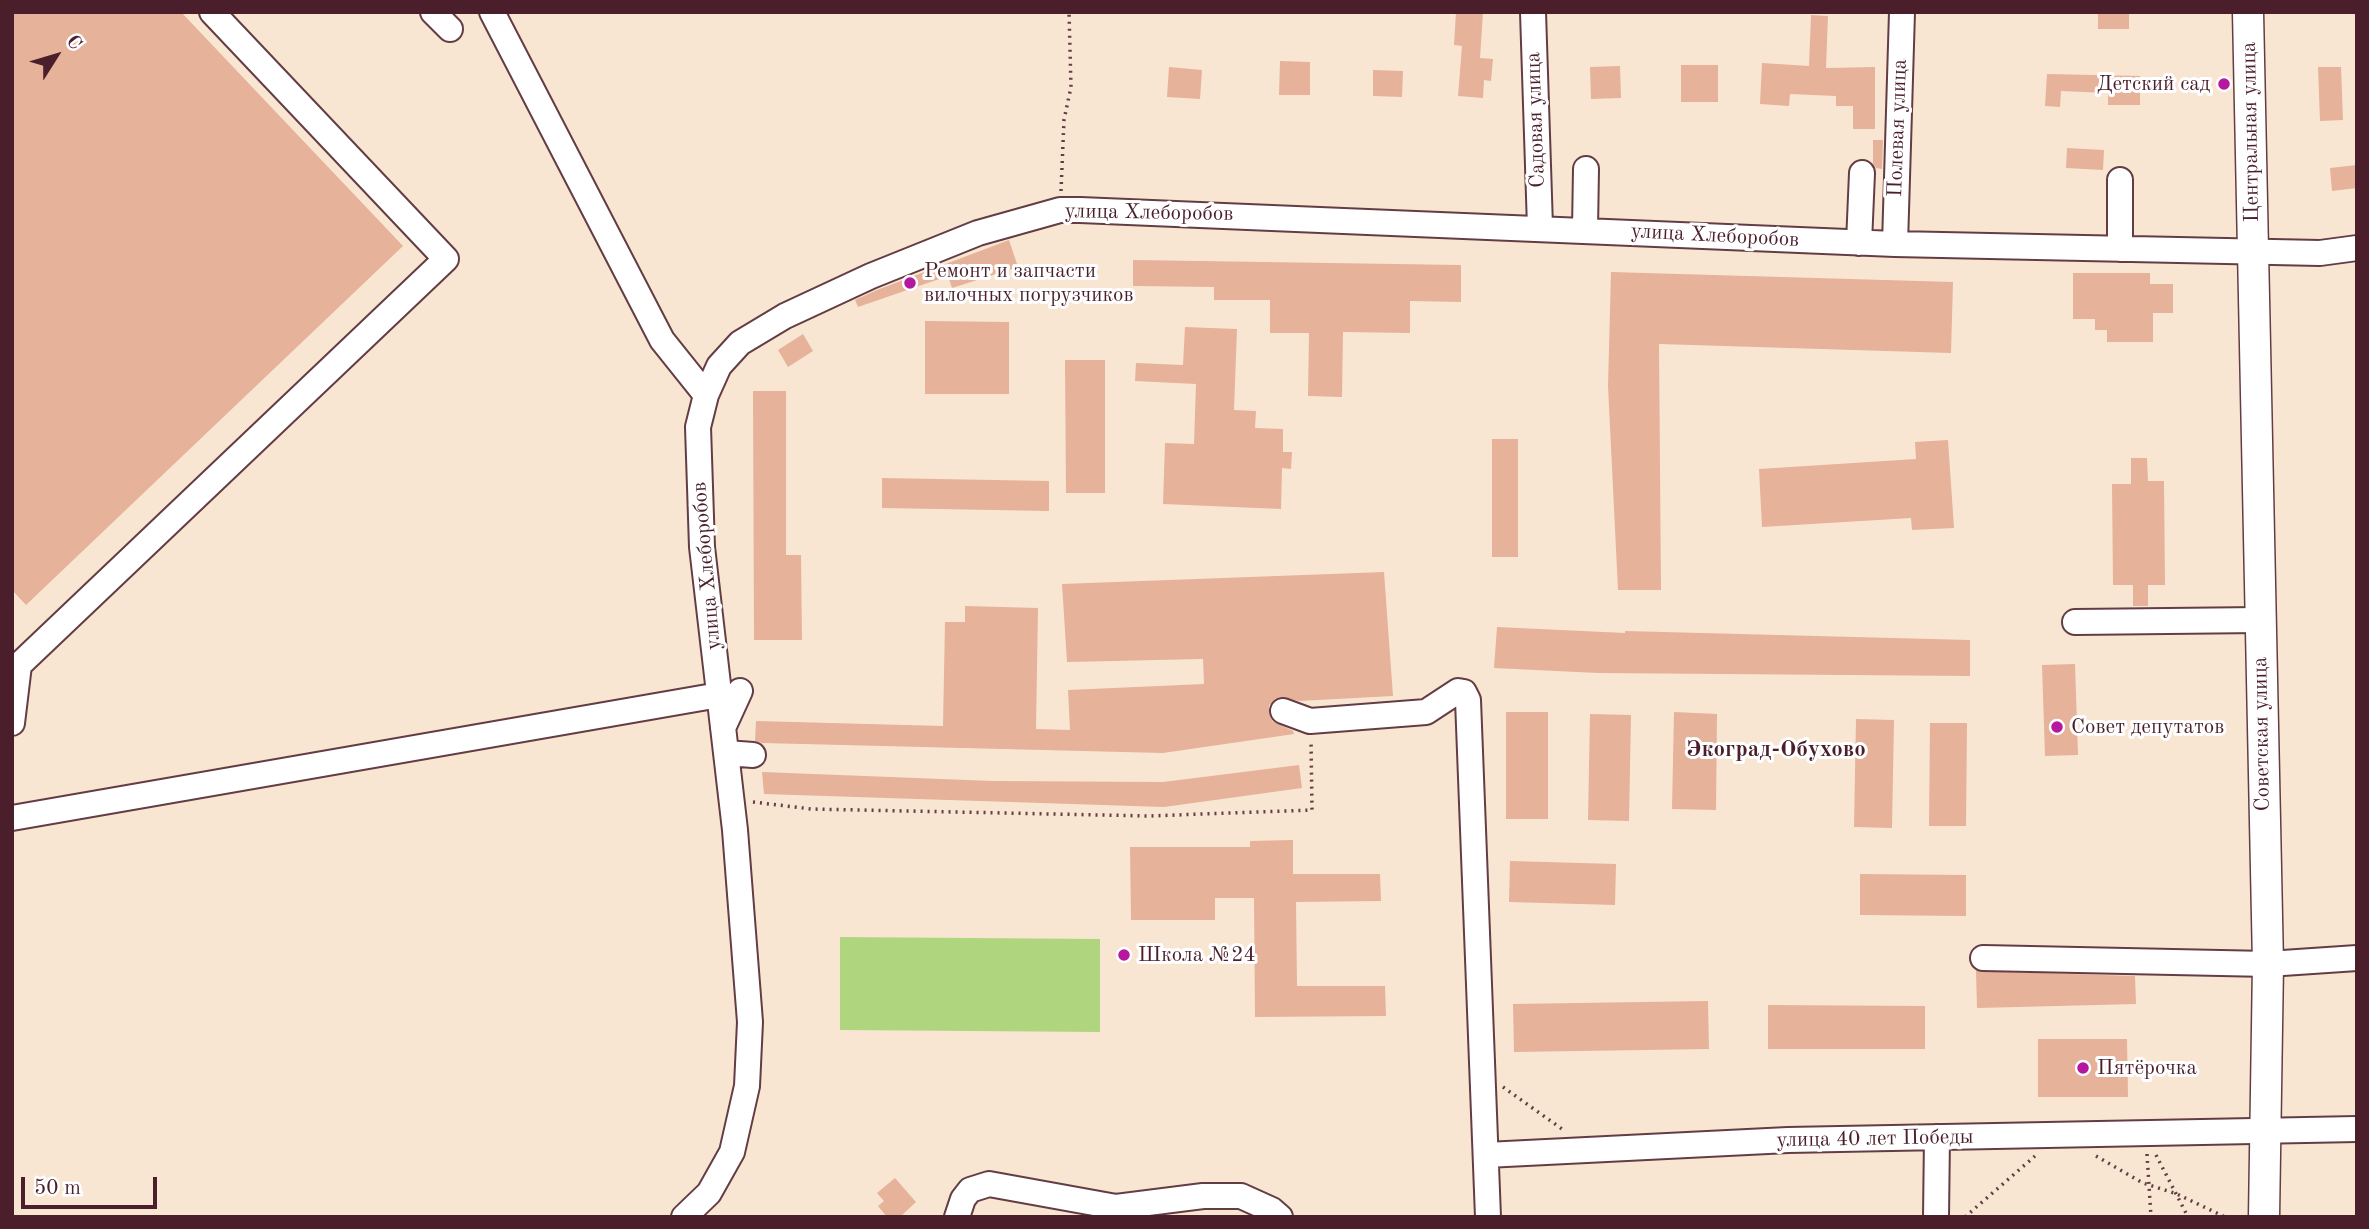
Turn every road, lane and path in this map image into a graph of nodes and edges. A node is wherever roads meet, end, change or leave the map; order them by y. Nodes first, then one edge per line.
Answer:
1 (212, 12) edge
2 (492, 12) edge
3 (1069, 12) edge
4 (1533, 12) edge
5 (1902, 12) edge
6 (2248, 12) edge
7 (1586, 169) dead end
8 (1862, 173) dead end
9 (2120, 180) dead end
10 (1060, 210) junction
11 (1540, 227) junction
12 (1585, 229) junction
13 (1859, 243) junction
14 (1895, 244) junction
15 (2357, 248) edge
16 (2120, 249) junction
17 (2253, 251) junction
18 (705, 395) junction
19 (2260, 620) junction
20 (2075, 622) dead end
21 (16, 661) edge
22 (729, 693) junction
23 (1283, 711) dead end
24 (1310, 721) junction
25 (12, 723) edge
26 (726, 753) junction
27 (753, 755) dead end
28 (731, 800) junction
29 (12, 818) edge
30 (1983, 958) dead end
31 (2357, 958) edge
32 (2267, 964) junction
33 (1481, 1072) junction
34 (2357, 1129) edge
35 (2265, 1132) junction
36 (2146, 1134) junction
37 (2059, 1135) junction
38 (1937, 1137) junction
39 (1591, 1149) junction
40 (1486, 1154) junction
41 (2094, 1155) dead end
42 (2149, 1185) junction
43 (2177, 1194) junction
44 (684, 1217) edge
45 (957, 1217) edge
46 (1280, 1217) edge
47 (1488, 1217) edge
48 (1936, 1217) edge
49 (1965, 1217) edge
50 (2151, 1217) edge
51 (2188, 1217) edge
52 (2225, 1217) edge
53 (2264, 1217) edge

1 - 21 street
2 - 18 street
3 - 10 path
4 - 11 street, Садовая улица
5 - 14 street, Полевая улица
6 - 17 main road, Центральная улица
7 - 12 street
8 - 13 street
9 - 16 street
10 - 11 street, улица Хлеборобов
10 - 18 street, улица Хлеборобов
11 - 12 street, улица Хлеборобов
12 - 13 street, улица Хлеборобов
13 - 14 street, улица Хлеборобов
14 - 16 street, улица Хлеборобов
15 - 17 street, улица Хлеборобов
16 - 17 street, улица Хлеборобов
17 - 19 main road, Советская улица
18 - 22 street, улица Хлеборобов
19 - 20 street
19 - 32 main road, Советская улица
21 - 25 street
22 - 26 street, улица Хлеборобов
22 - 29 street
23 - 24 street
24 - 28 path
24 - 33 street
26 - 27 street
26 - 28 street, улица Хлеборобов
28 - 44 street, улица Хлеборобов
30 - 32 street
31 - 32 street
32 - 35 main road, Советская улица
33 - 39 path
33 - 40 street
34 - 35 street, улица 40 лет Победы
35 - 36 street, улица 40 лет Победы
35 - 53 main road, Советская улица
36 - 37 street, улица 40 лет Победы
36 - 42 path
36 - 43 path
37 - 38 street, улица 40 лет Победы
37 - 49 path
38 - 39 street, улица 40 лет Победы
38 - 48 street
39 - 40 street, улица 40 лет Победы
40 - 47 street
41 - 42 path
42 - 43 path
42 - 50 path
43 - 51 path
43 - 52 path
45 - 46 street

